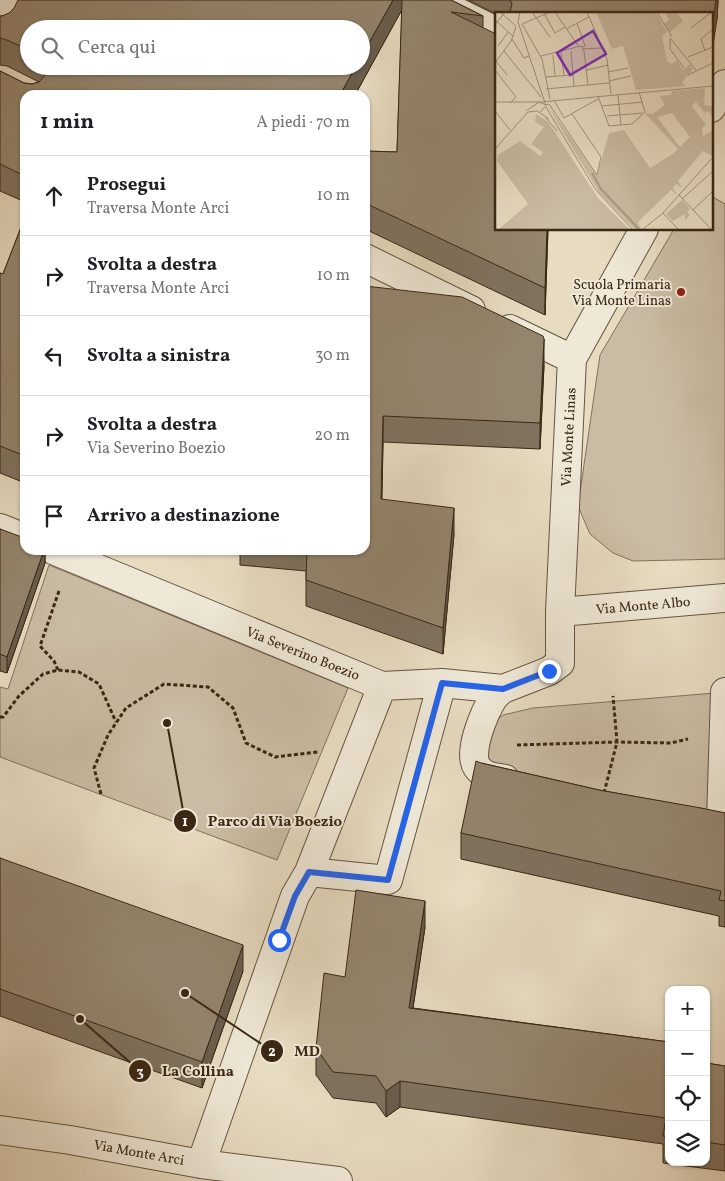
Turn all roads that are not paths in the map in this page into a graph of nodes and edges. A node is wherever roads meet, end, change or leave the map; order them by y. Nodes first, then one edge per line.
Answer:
1 (13, 0) edge
2 (433, 0) edge
3 (0, 27) edge
4 (495, 30) edge
5 (725, 84) edge
6 (712, 106) edge
7 (643, 230) edge
8 (370, 260) edge
9 (572, 360) junction
10 (0, 528) edge
11 (20, 536) edge
12 (65, 555) edge
13 (725, 598) edge
14 (560, 612) junction
15 (560, 663) joint
16 (442, 683) junction
17 (382, 686) junction
18 (503, 689) junction
19 (725, 692) edge
20 (724, 731) edge
21 (529, 785) edge
22 (693, 818) edge
23 (723, 823) edge
24 (309, 872) junction
25 (0, 1130) edge
26 (201, 1164) junction
27 (338, 1181) edge

1 - 3 street
2 - 4 street
5 - 6 street
7 - 9 street, Via Monte Linas
8 - 9 street
9 - 14 street, Via Monte Linas
10 - 11 street
12 - 17 street, Via Severino Boezio
13 - 14 street, Via Monte Albo
14 - 15 street, Via Monte Linas
15 - 18 street, Via Severino Boezio
16 - 17 street, Via Severino Boezio
16 - 18 street, Via Severino Boezio
16 - 24 street
17 - 24 street
18 - 21 street
19 - 20 street
20 - 23 street
22 - 23 street
24 - 26 street
25 - 26 street, Via Monte Arci
26 - 27 street, Via Monte Arci

